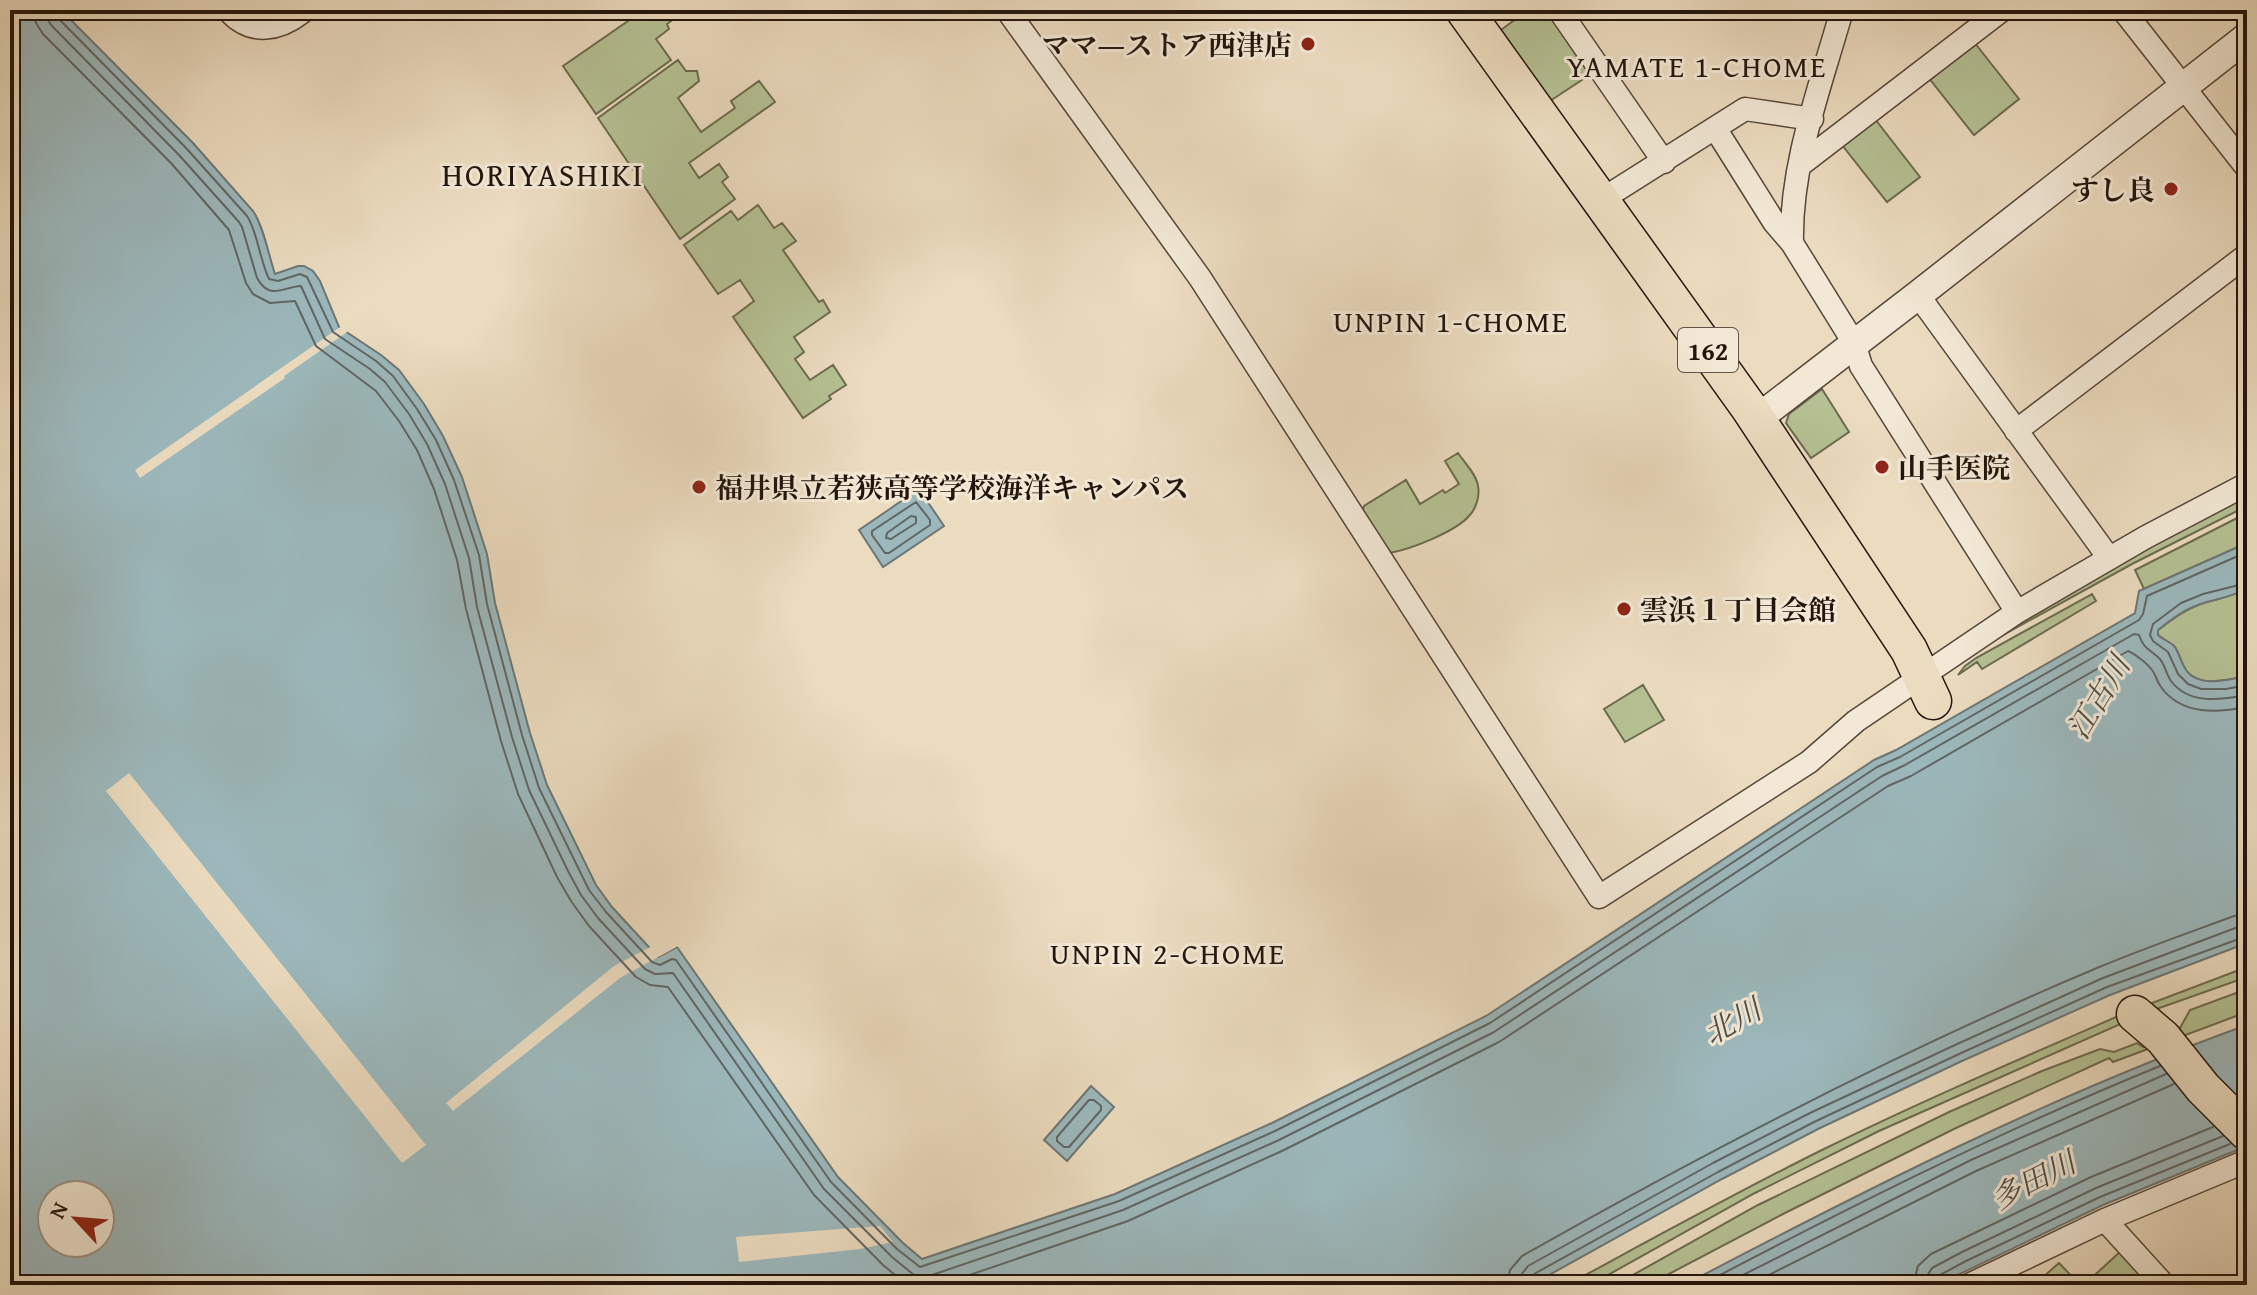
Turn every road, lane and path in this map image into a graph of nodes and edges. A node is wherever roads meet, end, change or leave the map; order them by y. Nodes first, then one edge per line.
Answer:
1 (232, 10) edge
2 (300, 10) edge
3 (1007, 10) edge
4 (1464, 10) edge
5 (1559, 10) edge
6 (1842, 10) edge
7 (2002, 10) edge
8 (2123, 10) edge
9 (2247, 37) edge
10 (2183, 87) junction
11 (1812, 119) junction
12 (1715, 128) junction
13 (1664, 162) junction
14 (1800, 165) junction
15 (2247, 168) edge
16 (1601, 200) junction
17 (1792, 243) junction
18 (2247, 255) edge
19 (1918, 295) junction
20 (1854, 343) junction
21 (1757, 419) junction
22 (2016, 431) junction
23 (2247, 484) edge
24 (2109, 558) junction
25 (2017, 612) junction
26 (1927, 690) junction
27 (2135, 1014) dead end
28 (2247, 1132) edge
29 (2247, 1161) edge
30 (2105, 1220) junction
31 (1969, 1285) edge
32 (2164, 1285) edge

1 - 2 street
3 - 26 street
4 - 16 highway, 162
5 - 13 street
6 - 11 street
7 - 14 street
8 - 10 street
9 - 10 street
10 - 15 street
10 - 19 street
11 - 12 street
11 - 14 street
12 - 13 street
12 - 17 street
13 - 16 street
14 - 17 street
16 - 21 highway, 162
17 - 20 street
18 - 22 street
19 - 20 street
19 - 22 street
20 - 21 street
20 - 25 street
21 - 26 highway, 162
22 - 24 street
23 - 24 street
24 - 25 street
25 - 26 street
27 - 28 highway
29 - 30 street
30 - 31 street
30 - 32 street

